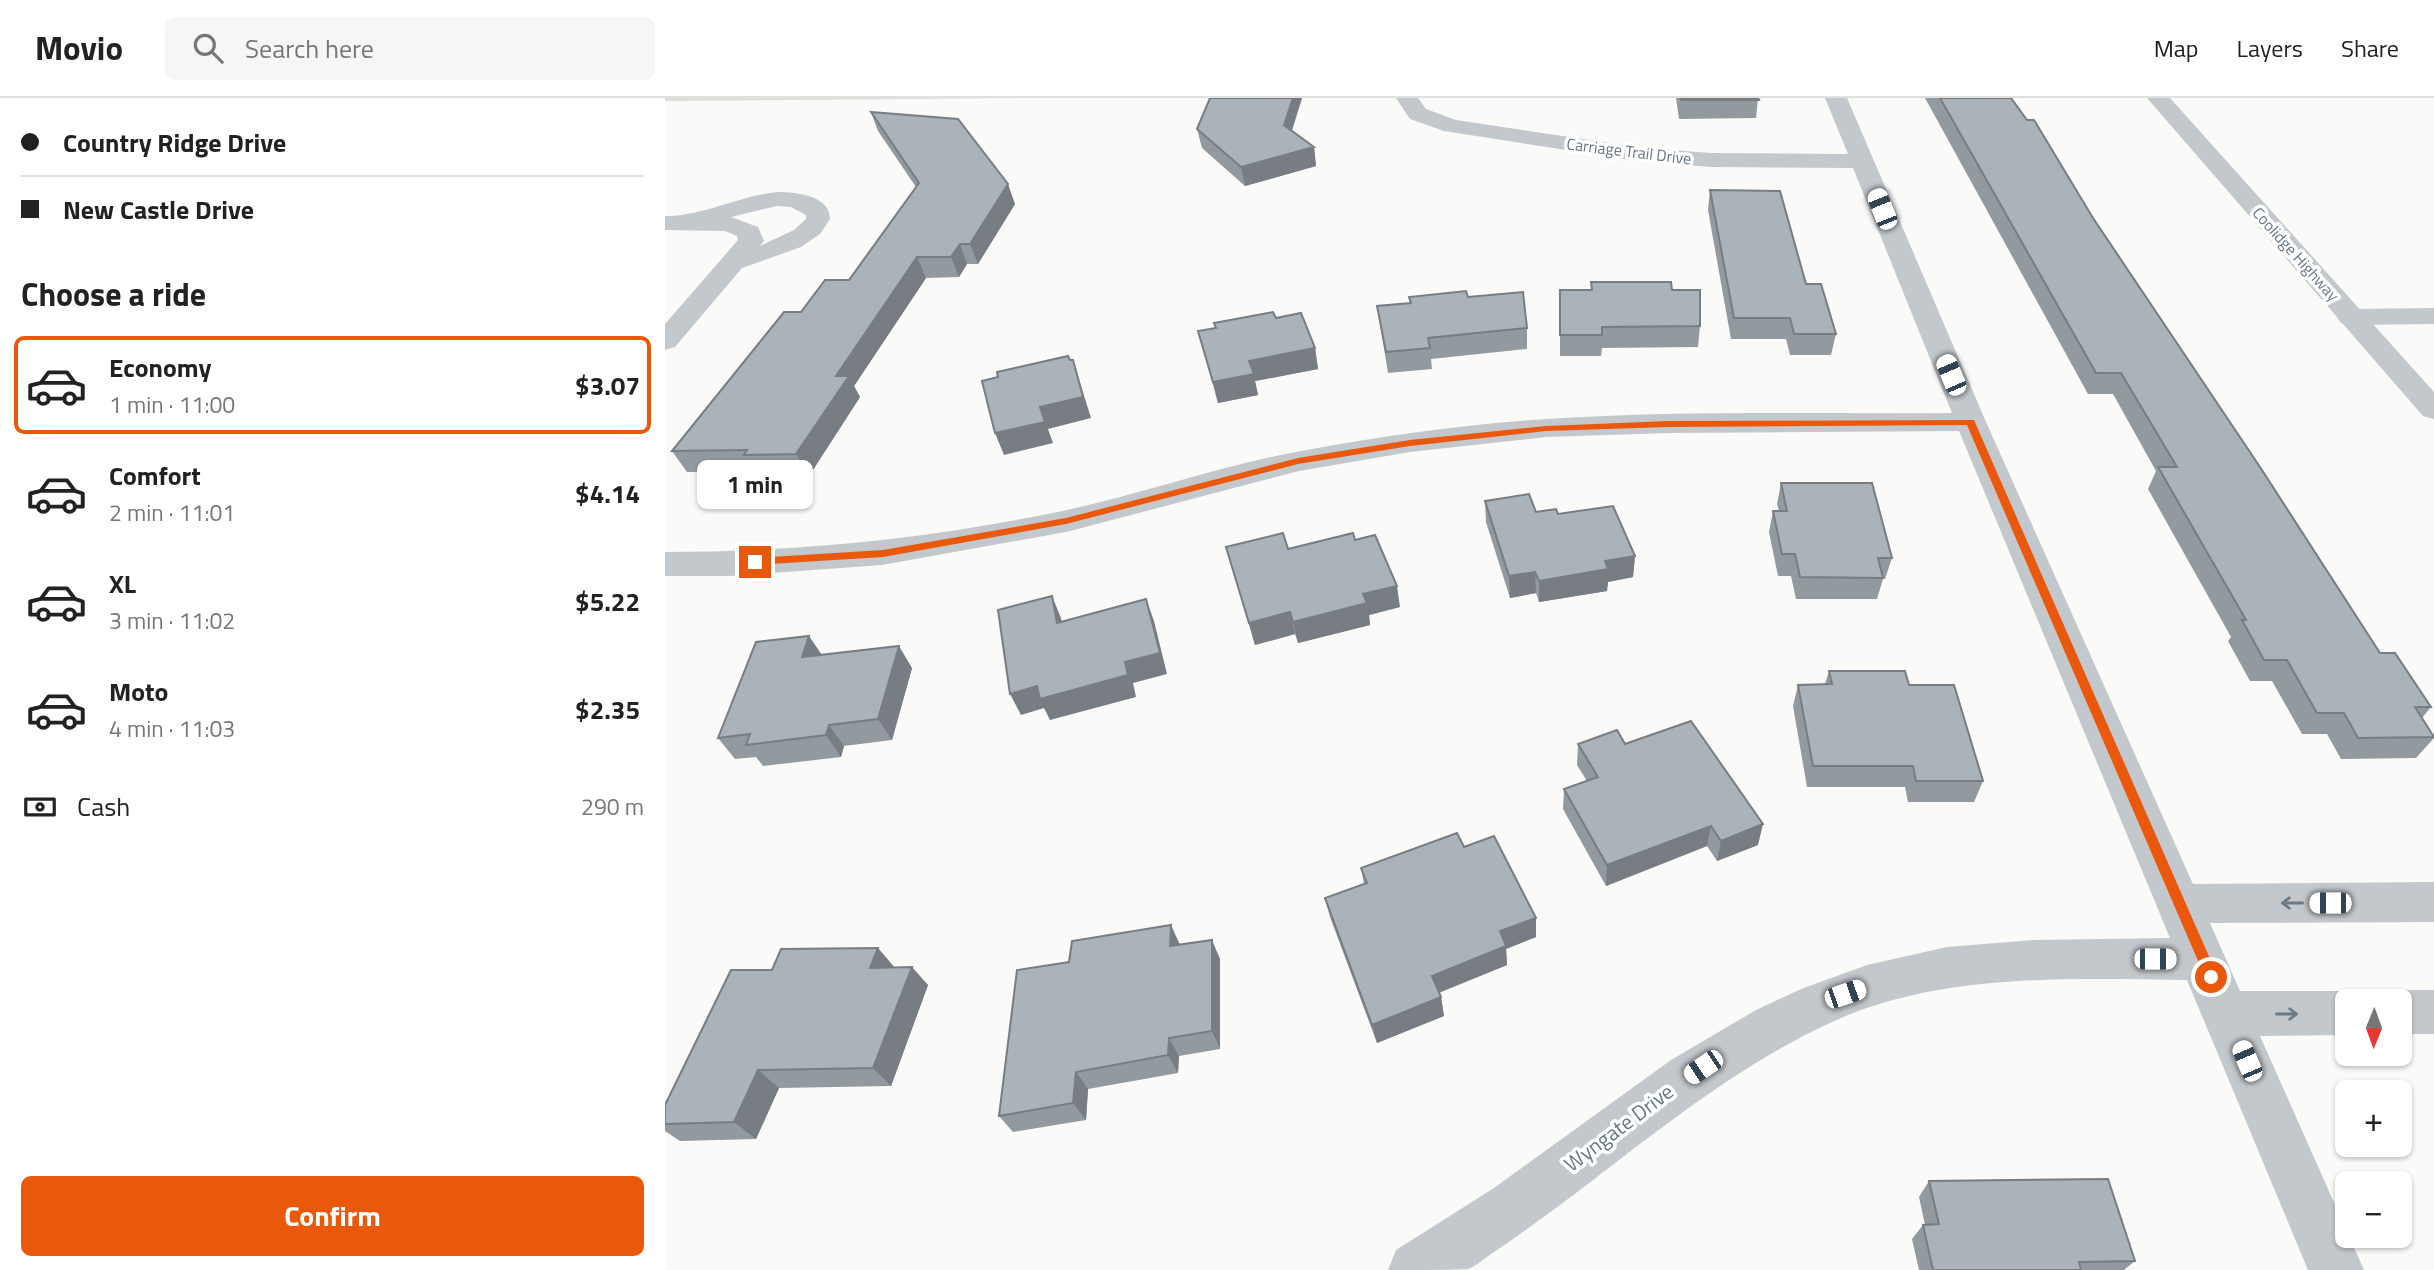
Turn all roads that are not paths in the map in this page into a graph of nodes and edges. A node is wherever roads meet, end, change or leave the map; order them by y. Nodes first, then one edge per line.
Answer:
1 (1407, 98) edge
2 (1836, 98) edge
3 (2158, 98) edge
4 (1863, 161) junction
5 (697, 222) junction
6 (665, 223) edge
7 (735, 262) junction
8 (2434, 316) edge
9 (2351, 317) junction
10 (665, 341) edge
11 (2434, 410) edge
12 (1971, 422) junction
13 (665, 564) edge
14 (2434, 902) edge
15 (2180, 904) junction
16 (2204, 959) junction
17 (2412, 1012) edge
18 (2434, 1012) edge
19 (2335, 1013) edge
20 (2227, 1014) junction
21 (1416, 1270) edge
22 (2336, 1270) edge

1 - 4 street, Carriage Trail Drive
2 - 4 street
3 - 9 street, Coolidge Highway
4 - 12 street
5 - 6 street
5 - 7 street
5 - 7 street
7 - 10 street
8 - 9 street
9 - 11 street, Coolidge Highway
12 - 13 street
12 - 15 street
14 -> 15 street
15 - 16 street
16 - 20 street
16 - 21 street, Wyngate Drive
17 - 18 street
20 -> 19 street
20 - 22 street

